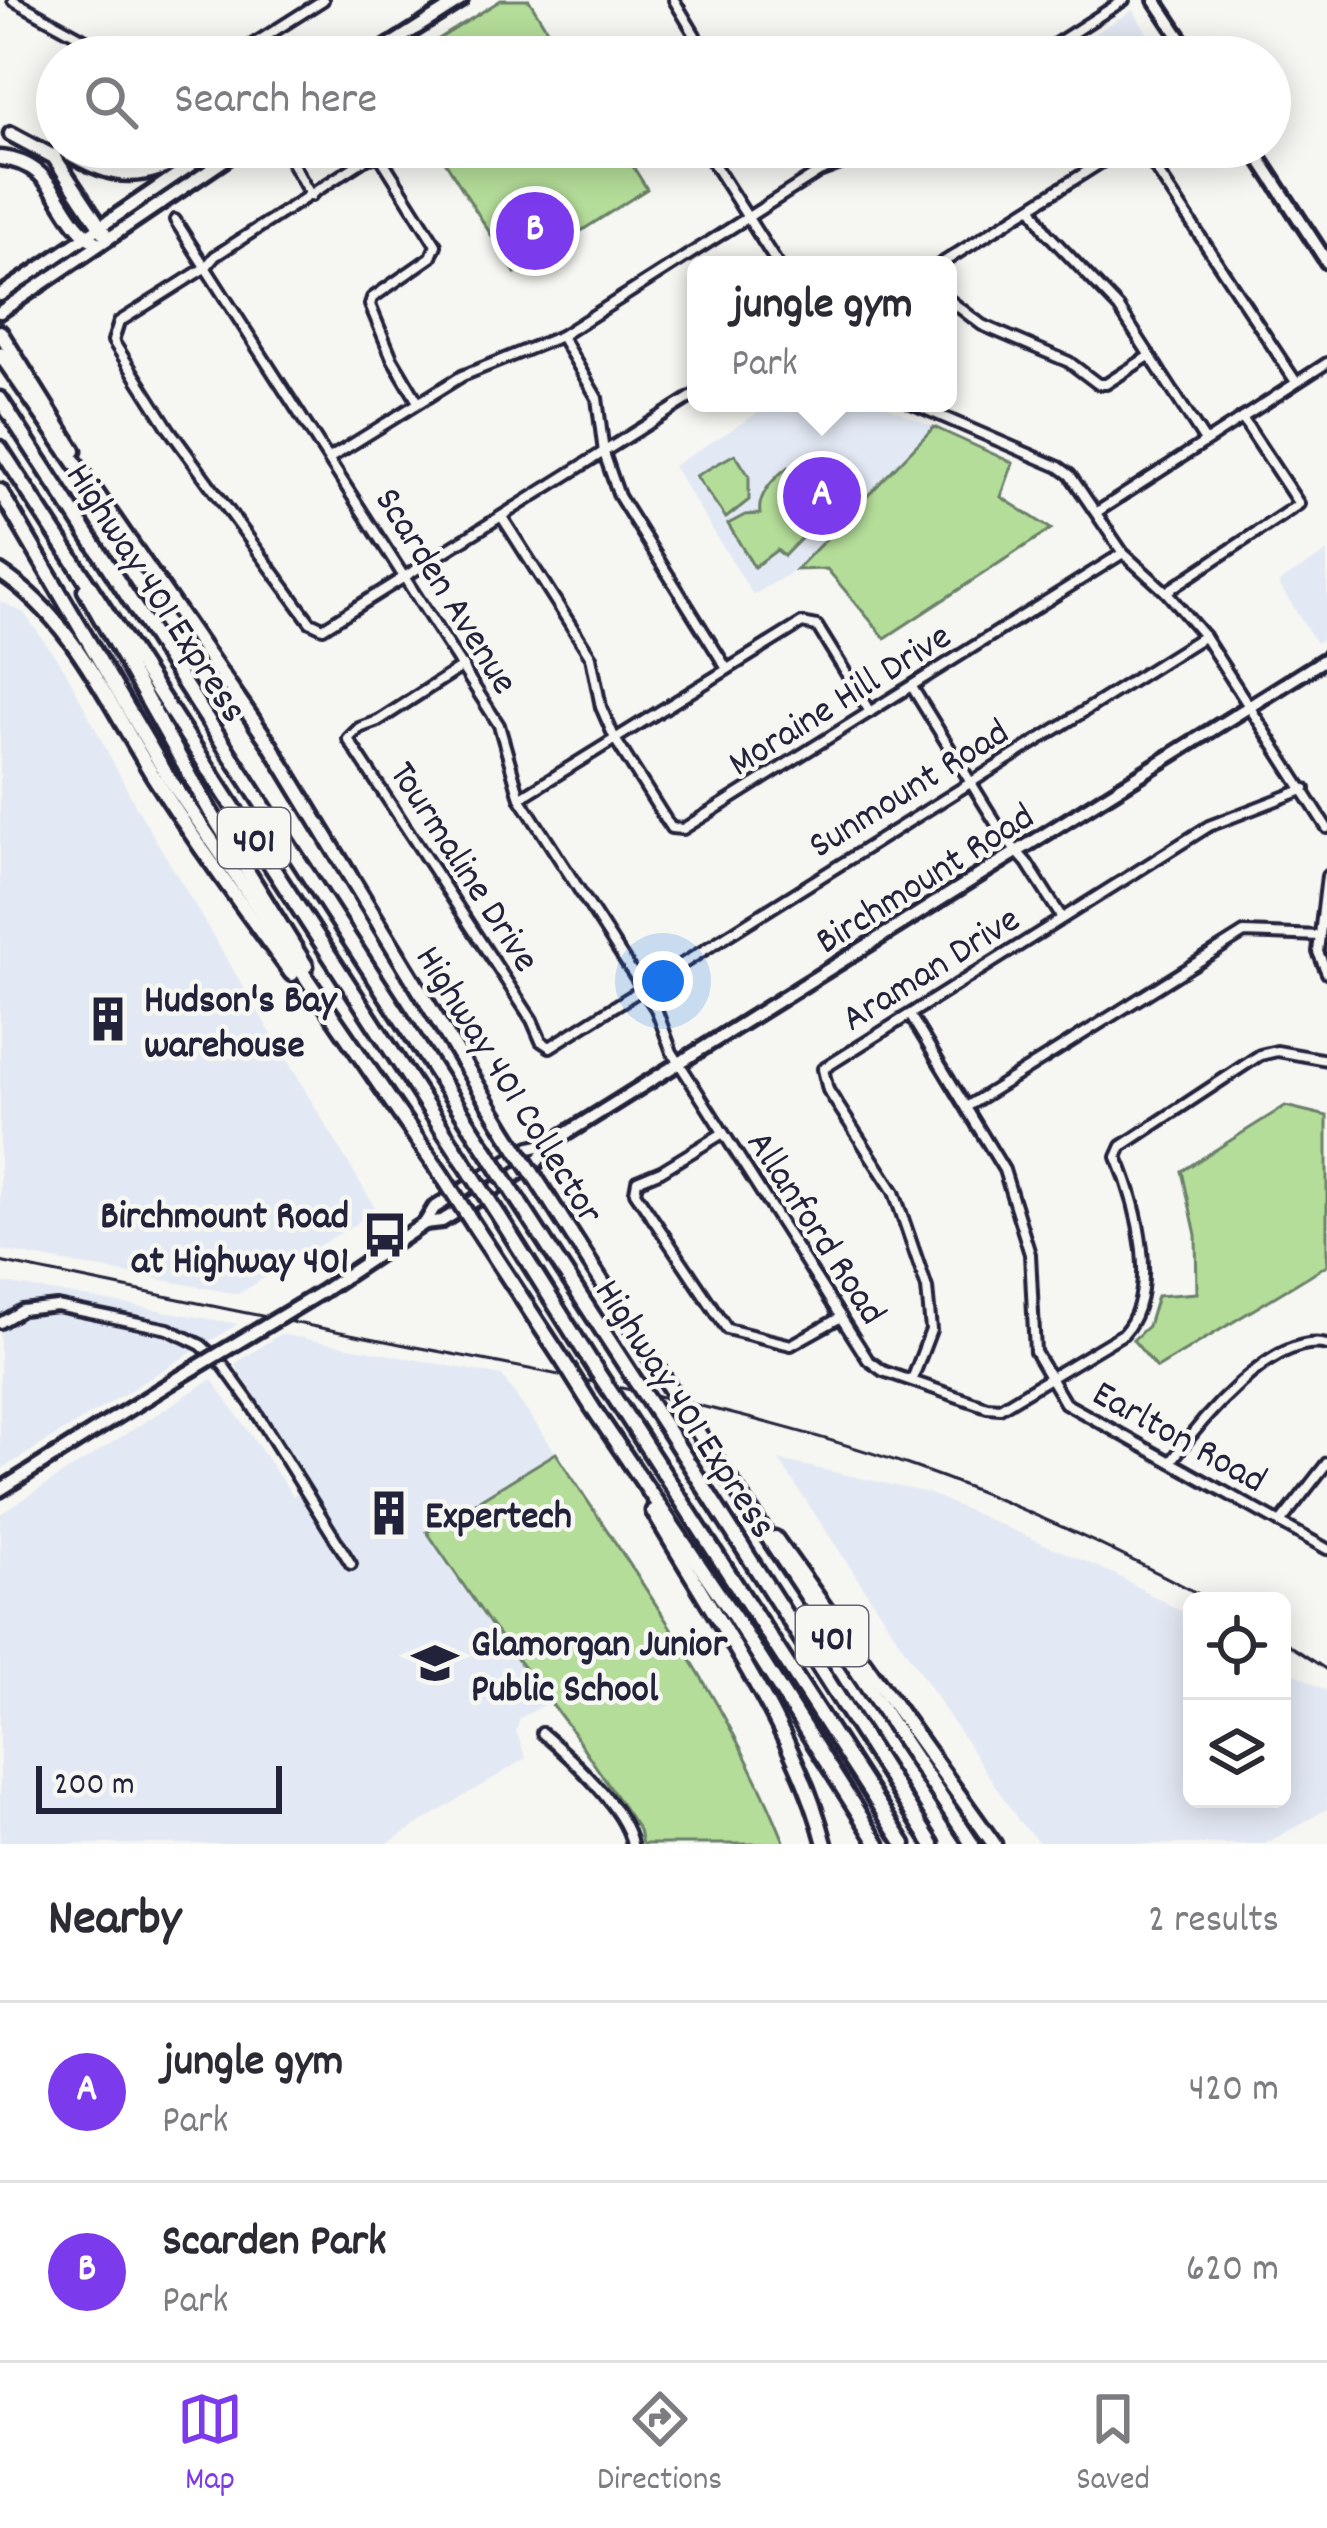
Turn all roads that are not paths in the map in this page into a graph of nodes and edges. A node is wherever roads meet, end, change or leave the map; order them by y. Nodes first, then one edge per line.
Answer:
1 (13, 0) edge
2 (323, 0) edge
3 (461, 0) edge
4 (674, 0) edge
5 (1124, 0) edge
6 (1155, 0) edge
7 (79, 36) edge
8 (266, 36) edge
9 (404, 36) edge
10 (695, 36) edge
11 (1068, 36) edge
12 (1178, 36) edge
13 (5, 133) edge
14 (36, 141) edge
15 (36, 148) edge
16 (0, 158) edge
17 (60, 168) edge
18 (100, 168) edge
19 (160, 168) edge
20 (187, 168) edge
21 (210, 168) edge
22 (295, 168) edge
23 (352, 168) edge
24 (388, 168) edge
25 (716, 168) edge
26 (830, 168) edge
27 (1095, 168) edge
28 (1154, 168) edge
29 (1266, 168) edge
30 (311, 196) junction
31 (1032, 207) junction
32 (748, 218) junction
33 (175, 220) dead end
34 (98, 236) junction
35 (687, 256) edge
36 (688, 256) edge
37 (772, 256) edge
38 (953, 256) edge
39 (1327, 262) edge
40 (206, 267) junction
41 (2, 294) edge
42 (957, 306) edge
43 (4, 310) edge
44 (0, 332) edge
45 (561, 336) junction
46 (0, 354) edge
47 (1149, 356) junction
48 (1327, 363) edge
49 (1296, 382) junction
50 (0, 399) edge
51 (687, 400) edge
52 (418, 401) junction
53 (932, 412) edge
54 (1242, 418) junction
55 (1205, 442) junction
56 (0, 448) edge
57 (604, 453) junction
58 (329, 458) junction
59 (0, 491) edge
60 (106, 510) junction
61 (1096, 512) junction
62 (43, 516) junction
63 (502, 517) junction
64 (1124, 553) junction
65 (0, 572) edge
66 (407, 576) junction
67 (1166, 592) junction
68 (1204, 636) junction
69 (1327, 658) edge
70 (463, 666) junction
71 (728, 669) junction
72 (912, 687) junction
73 (1251, 706) junction
74 (870, 712) junction
75 (615, 739) junction
76 (971, 782) junction
77 (1305, 789) junction
78 (520, 798) junction
79 (1327, 827) edge
80 (1018, 852) junction
81 (1327, 877) edge
82 (1062, 918) junction
83 (1320, 936) junction
84 (1327, 973) edge
85 (643, 988) junction
86 (910, 1015) junction
87 (1327, 1060) edge
88 (681, 1065) junction
89 (968, 1106) junction
90 (407, 1130) junction
91 (723, 1132) junction
92 (841, 1317) junction
93 (0, 1323) edge
94 (1327, 1345) edge
95 (1051, 1378) junction
96 (912, 1381) junction
97 (595, 1412) junction
98 (1171, 1462) junction
99 (1327, 1463) edge
100 (0, 1490) edge
101 (746, 1508) junction
102 (1280, 1523) junction
103 (1327, 1549) edge
104 (351, 1564) dead end
105 (542, 1733) dead end
106 (632, 1844) edge
107 (824, 1844) edge
108 (878, 1844) edge
109 (904, 1844) edge
110 (932, 1844) edge
111 (972, 1844) edge
112 (994, 1844) edge

1 - 7 street
2 - 8 street
3 - 9 main road
4 - 10 street
5 - 11 street
6 - 12 main road
13 - 14 highway
13 - 15 highway
16 - 34 highway
17 - 34 highway
18 - 19 highway
20 - 34 main road
21 - 34 main road
22 - 30 street
23 - 30 street
24 - 52 street
25 - 32 street
26 - 32 street
27 - 31 street
28 - 49 street
29 - 39 main road
30 - 40 street
31 - 38 street
31 - 47 street
32 - 36 street
32 - 37 street
33 - 40 street, Scarden Avenue
34 - 41 main road
34 - 43 main road
35 - 45 street
40 - 58 street, Scarden Avenue
40 - 66 street
42 - 47 street
44 - 60 highway
45 - 52 street
45 - 57 street
46 - 60 highway, Highway 401 Collector / 401
47 - 55 street
48 - 49 street
49 - 54 street
50 - 110 highway, Highway 401 Express / 401, bridge
51 - 57 street
52 - 58 street
53 - 61 street
54 - 55 street
54 - 67 street
55 - 61 street
56 - 62 highway, Highway 401 Express / 401
57 - 63 street
57 - 71 street
58 - 66 street, Scarden Avenue
59 - 90 highway, 401
60 - 101 highway, Highway 401 Collector / 401, bridge
61 - 64 street
62 - 90 highway
62 - 109 highway, Highway 401 Express / 401, bridge
63 - 66 street
63 - 75 street
64 - 67 street
64 - 72 street, Moraine Hill Drive
65 - 90 highway
66 - 70 street, Scarden Avenue
67 - 68 street
68 - 73 street
68 - 76 street, Sunmount Road
69 - 73 main road, Birchmount Road
70 - 78 street, Scarden Avenue
70 - 85 street, Tourmaline Drive
71 - 74 street
71 - 75 street
72 - 74 street, Moraine Hill Drive
72 - 76 street
73 - 77 street
73 - 80 main road, Birchmount Road
74 - 75 street, Moraine Hill Drive
75 - 78 street
76 - 80 street
76 - 85 street, Sunmount Road
77 - 79 street
77 - 82 street, Araman Drive
78 - 85 street, Scarden Avenue
80 - 82 street
80 - 88 main road, Birchmount Road
81 - 83 street
82 - 86 street, Araman Drive
83 - 84 street
83 - 89 street
85 - 88 street, Scarden Avenue
86 - 89 street, Earlton Road
86 - 96 street, Araman Drive
87 - 95 street, Allanford Road
88 - 91 street, Allanford Road
88 - 100 main road, Birchmount Road, bridge
89 - 95 street, Earlton Road
90 - 97 highway, 401, bridge
91 - 92 street, Allanford Road
91 - 92 street
92 - 96 street, Allanford Road
93 - 104 street
94 - 98 street
95 - 96 street, Allanford Road
95 - 98 street, Earlton Road
97 - 107 highway
97 - 108 highway, 401
98 - 102 street, Earlton Road
99 - 102 street
101 - 111 highway, Highway 401 Collector / 401
101 - 112 highway
102 - 103 street, Earlton Road
105 - 106 street

